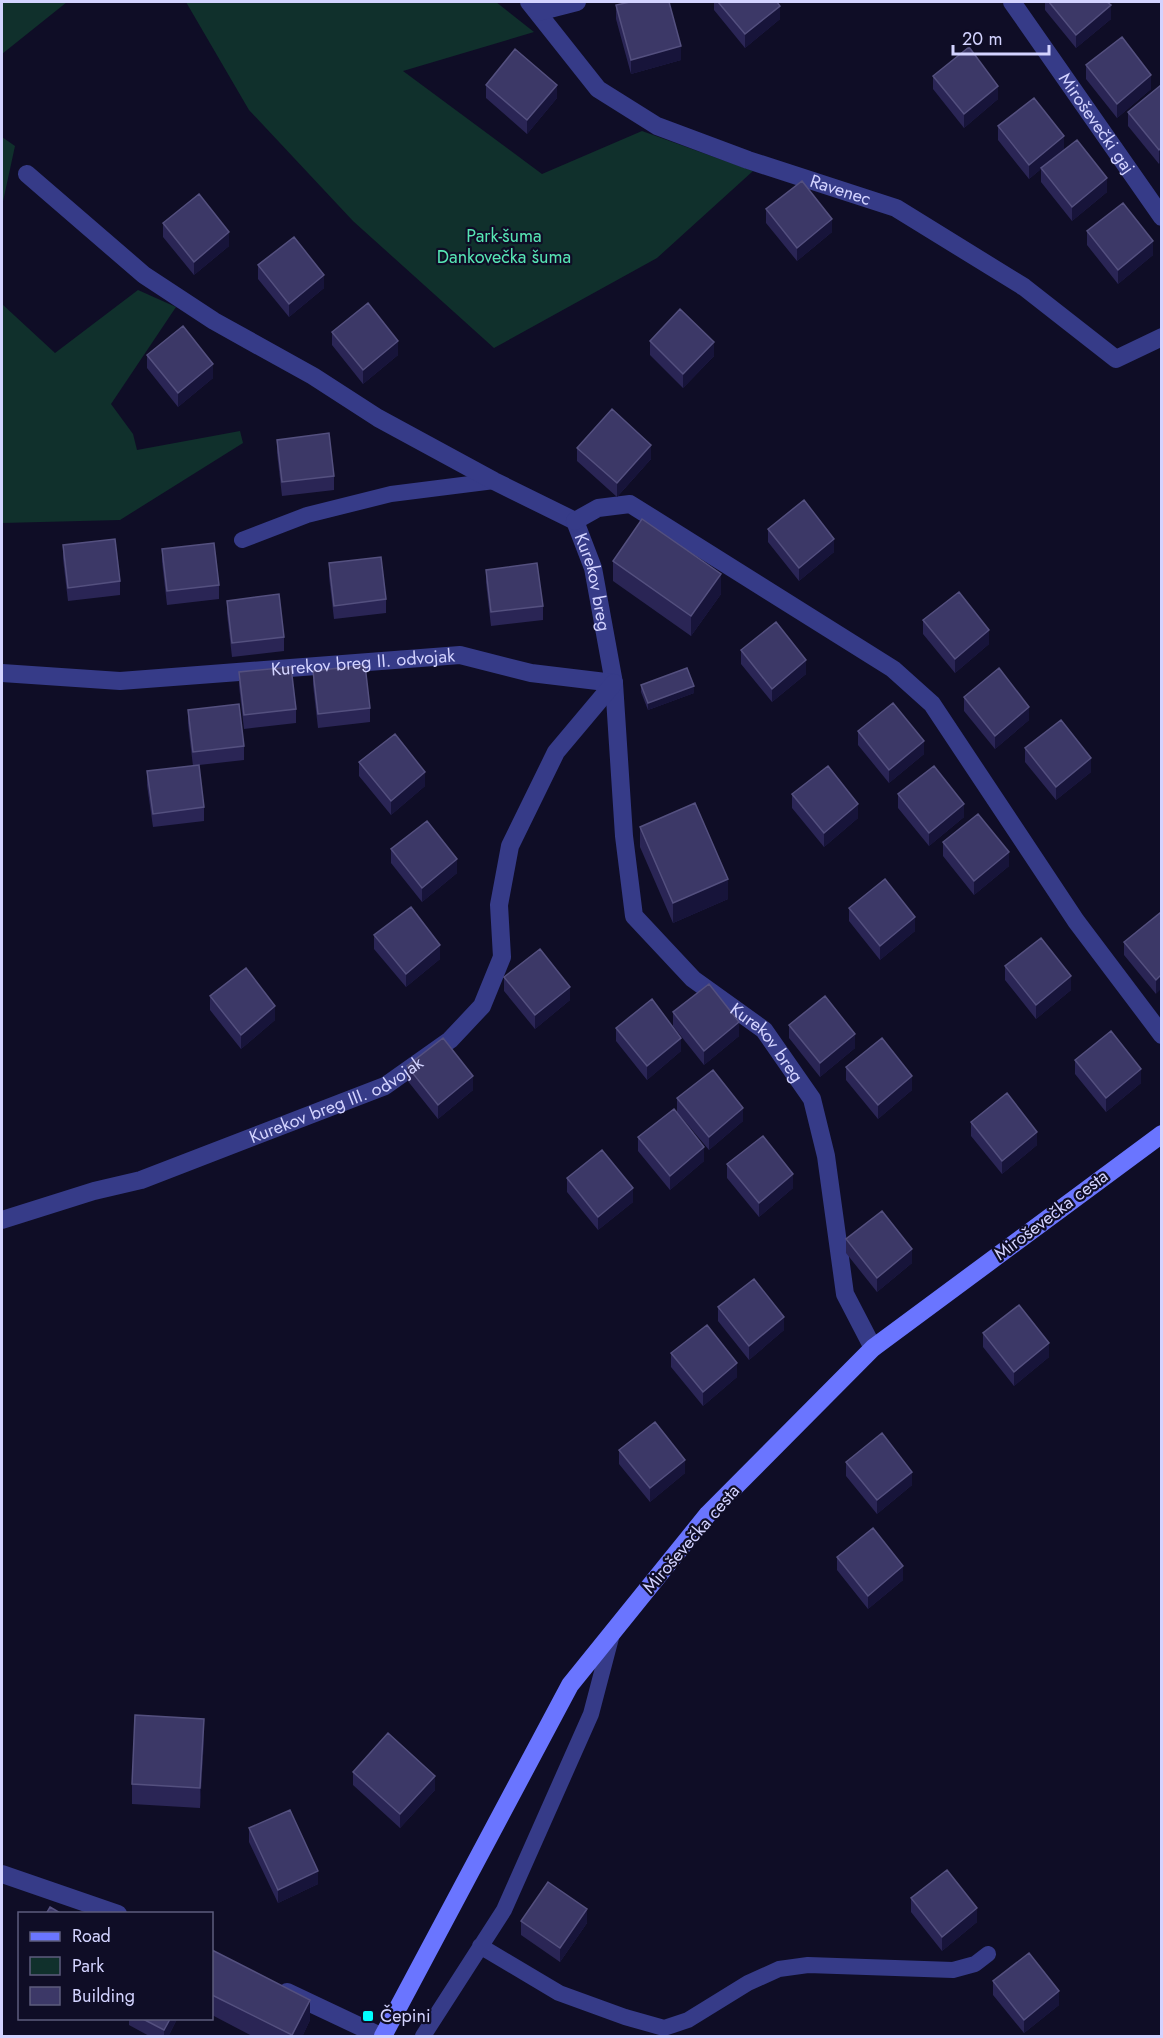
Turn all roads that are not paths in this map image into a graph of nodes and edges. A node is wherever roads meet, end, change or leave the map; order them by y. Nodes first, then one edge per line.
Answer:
1 (577, 2) edge
2 (1012, 2) edge
3 (533, 7) edge
4 (27, 174) dead end
5 (1161, 217) edge
6 (1161, 338) edge
7 (494, 481) junction
8 (575, 521) junction
9 (242, 540) dead end
10 (2, 673) edge
11 (614, 683) junction
12 (1161, 1035) edge
13 (1161, 1134) edge
14 (2, 1221) edge
15 (873, 1348) junction
16 (612, 1634) junction
17 (2, 1874) edge
18 (112, 1912) edge
19 (480, 1946) junction
20 (987, 1954) dead end
21 (275, 1986) edge
22 (382, 2037) edge
23 (423, 2037) edge

1 - 3 street
2 - 5 street, Miroševečki gaj
3 - 6 street, Ravenec
4 - 7 street
7 - 8 street
7 - 9 lane
8 - 11 street, Kurekov breg
8 - 12 street, Kurekov breg
10 - 11 street, Kurekov breg II. odvojak
11 - 14 street, Kurekov breg III. odvojak
11 - 15 street, Kurekov breg
13 - 15 main road, Miroševečka cesta
15 - 16 main road, Miroševečka cesta
16 - 19 lane
16 - 22 main road, Miroševečka cesta
17 - 18 street
19 - 20 lane
19 - 23 lane
21 - 22 street

